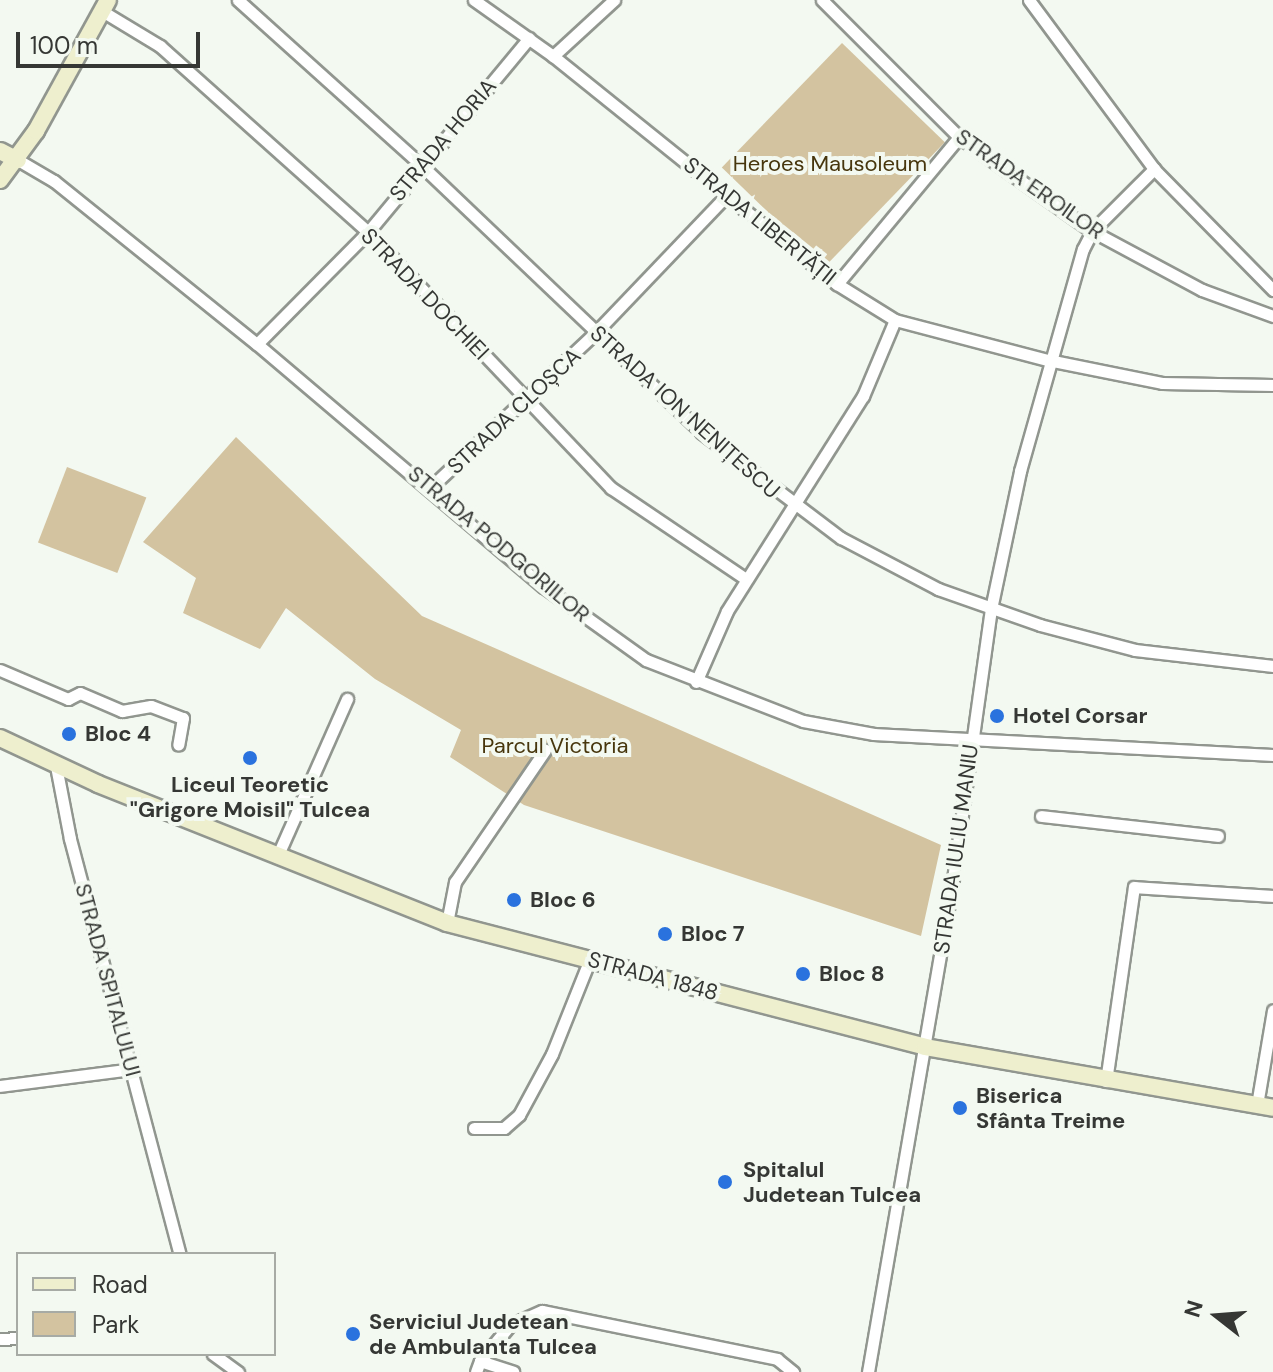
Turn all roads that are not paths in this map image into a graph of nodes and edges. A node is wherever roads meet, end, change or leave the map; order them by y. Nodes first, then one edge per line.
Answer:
1 (238, 0) edge
2 (474, 0) edge
3 (614, 0) edge
4 (822, 0) edge
5 (1029, 0) edge
6 (105, 6) edge
7 (529, 38) junction
8 (553, 56) junction
9 (959, 137) junction
10 (0, 151) edge
11 (18, 160) junction
12 (421, 165) junction
13 (1154, 169) junction
14 (0, 180) edge
15 (728, 194) junction
16 (1092, 231) junction
17 (368, 232) junction
18 (837, 284) junction
19 (1273, 290) edge
20 (1273, 316) edge
21 (895, 320) junction
22 (595, 333) junction
23 (257, 344) junction
24 (1048, 360) junction
25 (1273, 385) edge
26 (525, 402) junction
27 (431, 487) junction
28 (796, 509) junction
29 (746, 579) junction
30 (991, 609) junction
31 (1273, 666) edge
32 (0, 670) edge
33 (696, 682) junction
34 (347, 699) dead end
35 (0, 738) edge
36 (972, 741) junction
37 (178, 745) dead end
38 (545, 750) dead end
39 (1273, 755) edge
40 (56, 766) junction
41 (1041, 816) dead end
42 (1218, 836) dead end
43 (277, 857) junction
44 (1273, 896) edge
45 (447, 923) junction
46 (590, 959) junction
47 (1273, 1010) edge
48 (925, 1047) junction
49 (132, 1069) junction
50 (1106, 1081) junction
51 (0, 1086) edge
52 (1265, 1106) edge
53 (474, 1128) dead end
54 (179, 1252) edge
55 (216, 1356) edge
56 (478, 1366) edge
57 (238, 1372) edge
58 (513, 1372) edge
59 (793, 1372) edge
60 (868, 1372) edge

1 - 12 street, STRADA ION NENIȚESCU
2 - 7 street, STRADA LIBERTĂȚII
3 - 8 street
4 - 9 street, STRADA EROILOR
5 - 13 street
6 - 11 main road
6 - 17 street, STRADA DOCHIEI
7 - 8 street, STRADA LIBERTĂȚII
7 - 12 street, STRADA HORIA
8 - 15 street, STRADA LIBERTĂȚII
9 - 16 street, STRADA EROILOR
9 - 18 street
10 - 11 main road, STRADA PODGORIILOR
11 - 14 main road
11 - 23 street, STRADA PODGORIILOR
12 - 17 street, STRADA HORIA
12 - 22 street, STRADA ION NENIȚESCU
13 - 16 street, STRADA IULIU MANIU
13 - 19 street
15 - 18 street, STRADA LIBERTĂȚII
15 - 22 street, STRADA CLOȘCA
16 - 20 street, STRADA EROILOR
16 - 24 street, STRADA IULIU MANIU
17 - 23 street, STRADA HORIA
17 - 26 street, STRADA DOCHIEI
18 - 21 street, STRADA LIBERTĂȚII
21 - 24 street, STRADA LIBERTĂȚII
21 - 28 street
22 - 26 street, STRADA CLOȘCA
22 - 28 street, STRADA ION NENIȚESCU
23 - 27 street, STRADA PODGORIILOR
24 - 25 street, STRADA LIBERTĂȚII
24 - 30 street, STRADA IULIU MANIU
26 - 27 street, STRADA CLOȘCA
26 - 29 street, STRADA DOCHIEI
27 - 33 street, STRADA PODGORIILOR
28 - 29 street
28 - 30 street, STRADA ION NENIȚESCU
29 - 33 street
30 - 31 street, STRADA ION NENIȚESCU
30 - 36 street, STRADA IULIU MANIU
32 - 37 street
33 - 36 street, STRADA PODGORIILOR
34 - 43 street
35 - 40 main road
36 - 39 street, STRADA PODGORIILOR
36 - 48 street, STRADA IULIU MANIU
38 - 45 street
40 - 43 main road, STRADA 1848
40 - 49 street, STRADA SPITALULUI
41 - 42 street
43 - 45 main road, STRADA 1848
44 - 50 street
45 - 46 main road, STRADA 1848
46 - 48 main road, STRADA 1848
46 - 53 street
47 - 52 street
48 - 50 main road, STRADA 1848
48 - 60 street, STRADA IULIU MANIU
49 - 51 street
49 - 54 street, STRADA SPITALULUI
50 - 52 main road, STRADA 1848
55 - 57 street
56 - 58 street
56 - 59 street

